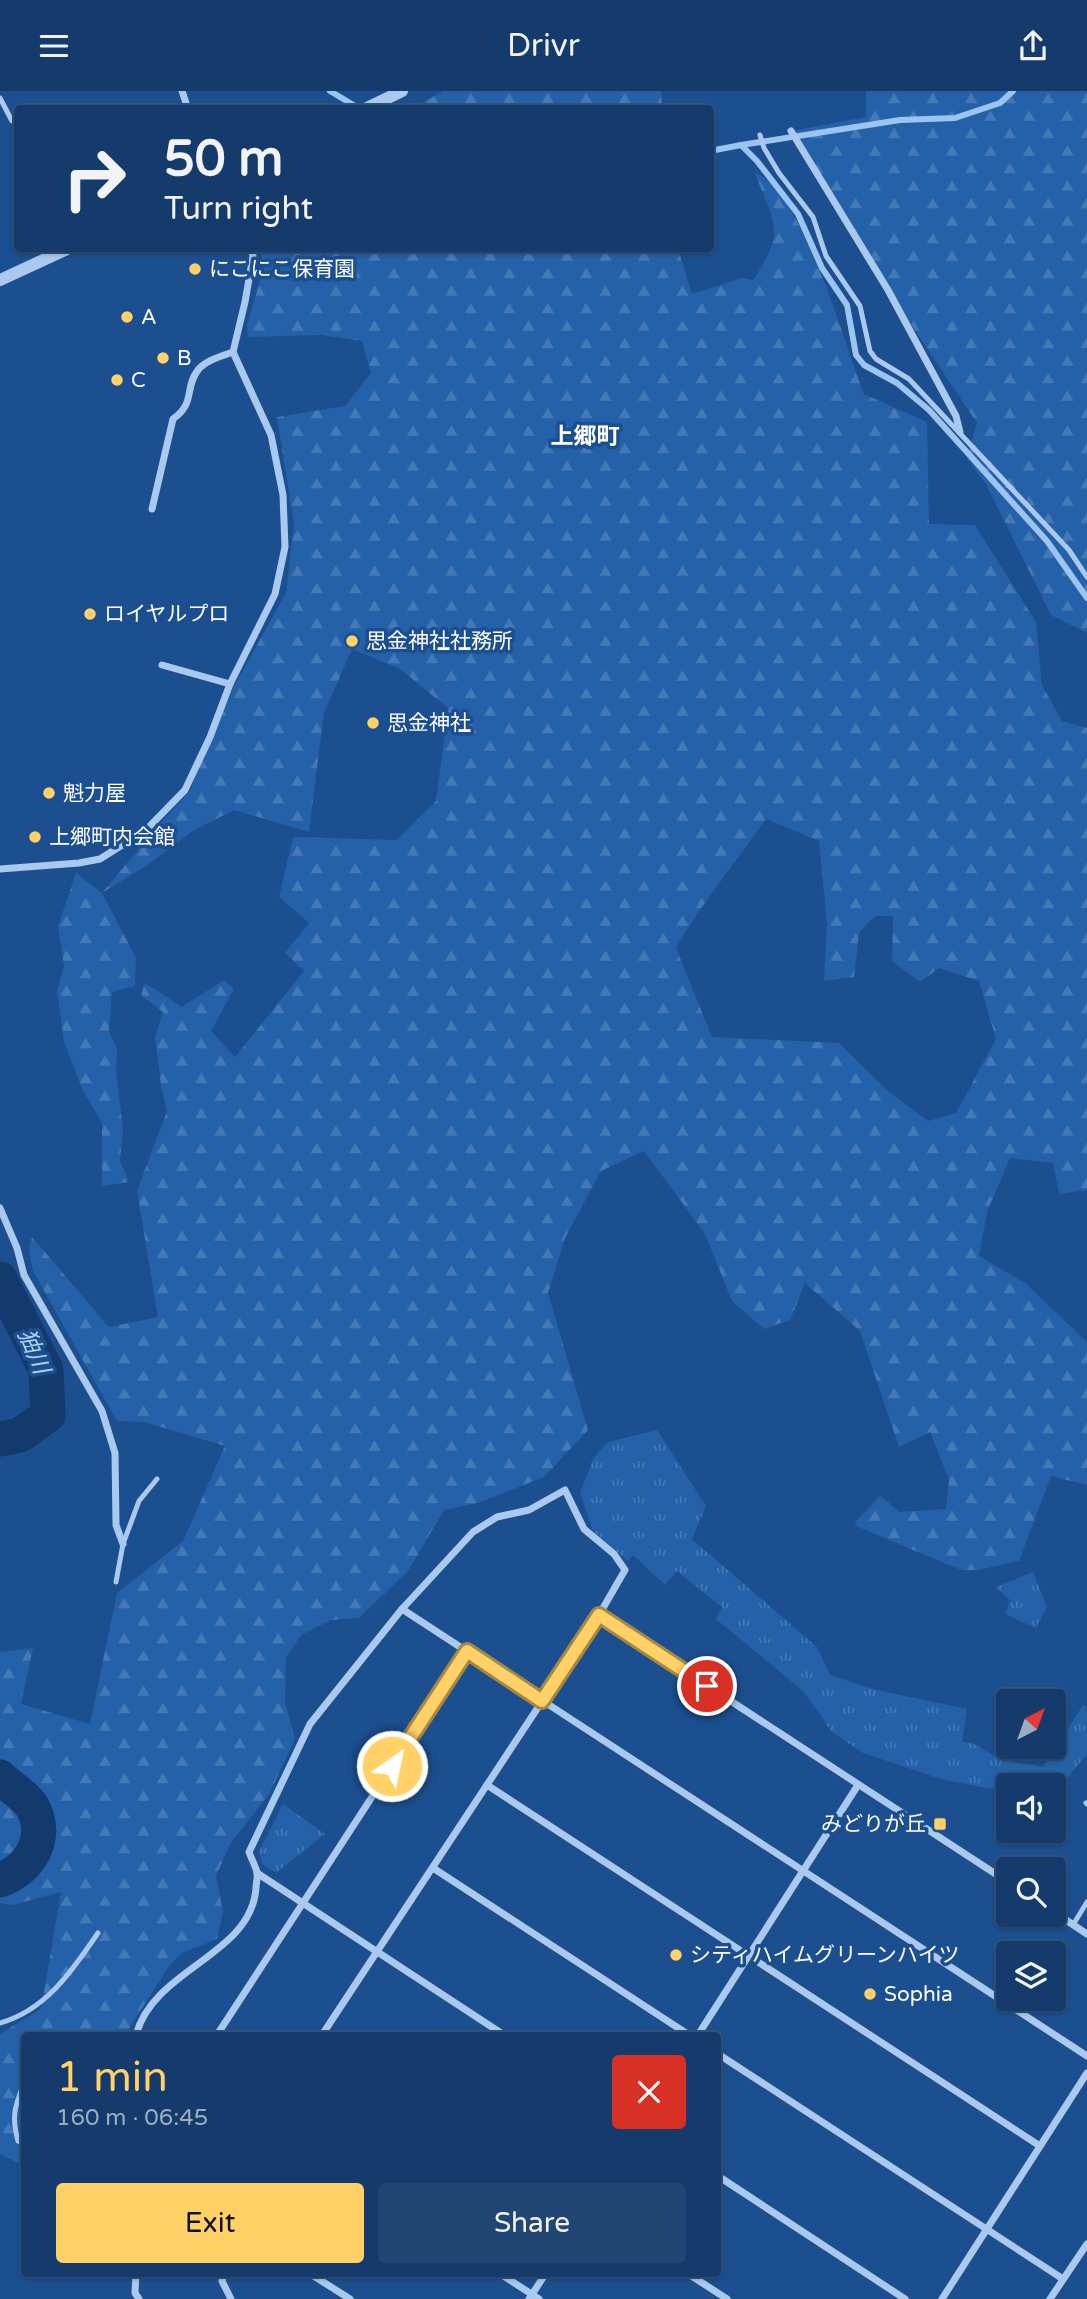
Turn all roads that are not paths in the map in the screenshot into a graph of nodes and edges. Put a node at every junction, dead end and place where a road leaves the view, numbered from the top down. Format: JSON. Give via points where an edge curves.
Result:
{"nodes":[{"id":1,"x":402,"y":91,"type":"edge"},
{"id":2,"x":0,"y":98,"type":"edge"},
{"id":3,"x":373,"y":105,"type":"edge"},
{"id":4,"x":14,"y":122,"type":"edge"},
{"id":5,"x":791,"y":131,"type":"dead end"},
{"id":6,"x":760,"y":136,"type":"dead end"},
{"id":7,"x":61,"y":252,"type":"edge"},
{"id":8,"x":252,"y":252,"type":"edge"},
{"id":9,"x":0,"y":280,"type":"edge"},
{"id":10,"x":233,"y":352,"type":"junction"},
{"id":11,"x":960,"y":432,"type":"junction"},
{"id":12,"x":152,"y":509,"type":"dead end"},
{"id":13,"x":1087,"y":577,"type":"edge"},
{"id":14,"x":162,"y":664,"type":"dead end"},
{"id":15,"x":230,"y":684,"type":"junction"},
{"id":16,"x":0,"y":869,"type":"edge"},
{"id":17,"x":0,"y":1208,"type":"edge"},
{"id":18,"x":157,"y":1479,"type":"dead end"},
{"id":19,"x":123,"y":1543,"type":"junction"},
{"id":20,"x":116,"y":1582,"type":"dead end"},
{"id":21,"x":402,"y":1609,"type":"junction"},
{"id":22,"x":599,"y":1615,"type":"junction"},
{"id":23,"x":467,"y":1651,"type":"junction"},
{"id":24,"x":542,"y":1701,"type":"junction"},
{"id":25,"x":487,"y":1785,"type":"junction"},
{"id":26,"x":858,"y":1785,"type":"junction"},
{"id":27,"x":433,"y":1868,"type":"junction"},
{"id":28,"x":803,"y":1871,"type":"junction"},
{"id":29,"x":257,"y":1873,"type":"junction"},
{"id":30,"x":996,"y":1874,"type":"edge"},
{"id":31,"x":1087,"y":1902,"type":"edge"},
{"id":32,"x":302,"y":1903,"type":"junction"},
{"id":33,"x":1066,"y":1920,"type":"edge"},
{"id":34,"x":1073,"y":1924,"type":"junction"},
{"id":35,"x":98,"y":1933,"type":"dead end"},
{"id":36,"x":1087,"y":1934,"type":"edge"},
{"id":37,"x":377,"y":1952,"type":"junction"},
{"id":38,"x":749,"y":1956,"type":"junction"},
{"id":39,"x":0,"y":2023,"type":"edge"},
{"id":40,"x":138,"y":2032,"type":"edge"},
{"id":41,"x":219,"y":2032,"type":"edge"},
{"id":42,"x":324,"y":2032,"type":"edge"},
{"id":43,"x":499,"y":2032,"type":"edge"},
{"id":44,"x":684,"y":2032,"type":"edge"},
{"id":45,"x":700,"y":2032,"type":"edge"},
{"id":46,"x":721,"y":2056,"type":"edge"},
{"id":47,"x":1087,"y":2056,"type":"edge"},
{"id":48,"x":1087,"y":2073,"type":"edge"},
{"id":49,"x":21,"y":2090,"type":"edge"},
{"id":50,"x":21,"y":2142,"type":"edge"},
{"id":51,"x":1040,"y":2146,"type":"junction"},
{"id":52,"x":721,"y":2178,"type":"edge"},
{"id":53,"x":988,"y":2230,"type":"junction"},
{"id":54,"x":1087,"y":2244,"type":"edge"},
{"id":55,"x":136,"y":2277,"type":"edge"},
{"id":56,"x":223,"y":2277,"type":"edge"},
{"id":57,"x":315,"y":2277,"type":"edge"},
{"id":58,"x":504,"y":2277,"type":"edge"},
{"id":59,"x":543,"y":2277,"type":"edge"},
{"id":60,"x":693,"y":2277,"type":"edge"},
{"id":61,"x":1063,"y":2279,"type":"junction"},
{"id":62,"x":533,"y":2298,"type":"edge"},
{"id":63,"x":139,"y":2299,"type":"edge"},
{"id":64,"x":231,"y":2299,"type":"edge"},
{"id":65,"x":350,"y":2299,"type":"edge"},
{"id":66,"x":727,"y":2299,"type":"edge"},
{"id":67,"x":905,"y":2299,"type":"edge"},
{"id":68,"x":942,"y":2299,"type":"edge"},
{"id":69,"x":1050,"y":2299,"type":"edge"}],
"edges":[{"from":1,"to":3,"type":"street"},
{"from":2,"to":4,"type":"lane"},
{"from":5,"to":11,"type":"street","via":[[888,290],[956,416]]},
{"from":6,"to":11,"type":"lane","via":[[779,173],[813,217],[826,255],[860,306],[870,351],[909,379]]},
{"from":7,"to":9,"type":"street"},
{"from":8,"to":10,"type":"street"},
{"from":10,"to":12,"type":"street","via":[[198,370],[185,411],[173,419]]},
{"from":10,"to":15,"type":"street","via":[[271,435],[285,529],[275,594]]},
{"from":11,"to":13,"type":"lane","via":[[1069,550]]},
{"from":14,"to":15,"type":"street"},
{"from":15,"to":16,"type":"street","via":[[185,790],[146,829],[100,859]]},
{"from":17,"to":19,"type":"street","via":[[24,1275],[102,1411],[115,1453],[116,1525]]},
{"from":18,"to":19,"type":"lane","via":[[139,1501]]},
{"from":19,"to":20,"type":"lane"},
{"from":21,"to":22,"type":"street","via":[[473,1532],[497,1517],[529,1510],[565,1490],[584,1529],[614,1554],[625,1570]]},
{"from":21,"to":23,"type":"street"},
{"from":21,"to":29,"type":"street","via":[[310,1724],[249,1852]]},
{"from":22,"to":24,"type":"street"},
{"from":22,"to":26,"type":"street"},
{"from":23,"to":24,"type":"street"},
{"from":23,"to":32,"type":"street"},
{"from":24,"to":25,"type":"street"},
{"from":24,"to":28,"type":"street"},
{"from":25,"to":27,"type":"street"},
{"from":25,"to":38,"type":"street"},
{"from":26,"to":28,"type":"street"},
{"from":26,"to":30,"type":"street"},
{"from":27,"to":37,"type":"street"},
{"from":27,"to":44,"type":"street"},
{"from":28,"to":38,"type":"street"},
{"from":28,"to":47,"type":"street"},
{"from":29,"to":32,"type":"street"},
{"from":29,"to":40,"type":"street","via":[[255,1900],[245,1923],[227,1942],[175,1979],[154,2002]]},
{"from":31,"to":34,"type":"lane"},
{"from":32,"to":37,"type":"street"},
{"from":32,"to":41,"type":"street"},
{"from":33,"to":34,"type":"street"},
{"from":34,"to":36,"type":"street"},
{"from":35,"to":39,"type":"lane","via":[[70,1974],[37,2006]]},
{"from":37,"to":42,"type":"street"},
{"from":37,"to":43,"type":"street"},
{"from":38,"to":45,"type":"street"},
{"from":38,"to":51,"type":"street"},
{"from":46,"to":53,"type":"street"},
{"from":48,"to":51,"type":"street"},
{"from":49,"to":50,"type":"lane","via":[[13,2123]]},
{"from":51,"to":53,"type":"street"},
{"from":52,"to":67,"type":"street"},
{"from":53,"to":61,"type":"street"},
{"from":53,"to":68,"type":"street"},
{"from":54,"to":61,"type":"street"},
{"from":55,"to":63,"type":"street"},
{"from":56,"to":64,"type":"street"},
{"from":57,"to":65,"type":"street"},
{"from":58,"to":62,"type":"street"},
{"from":59,"to":62,"type":"street"},
{"from":60,"to":66,"type":"street"},
{"from":61,"to":69,"type":"street"}]}
